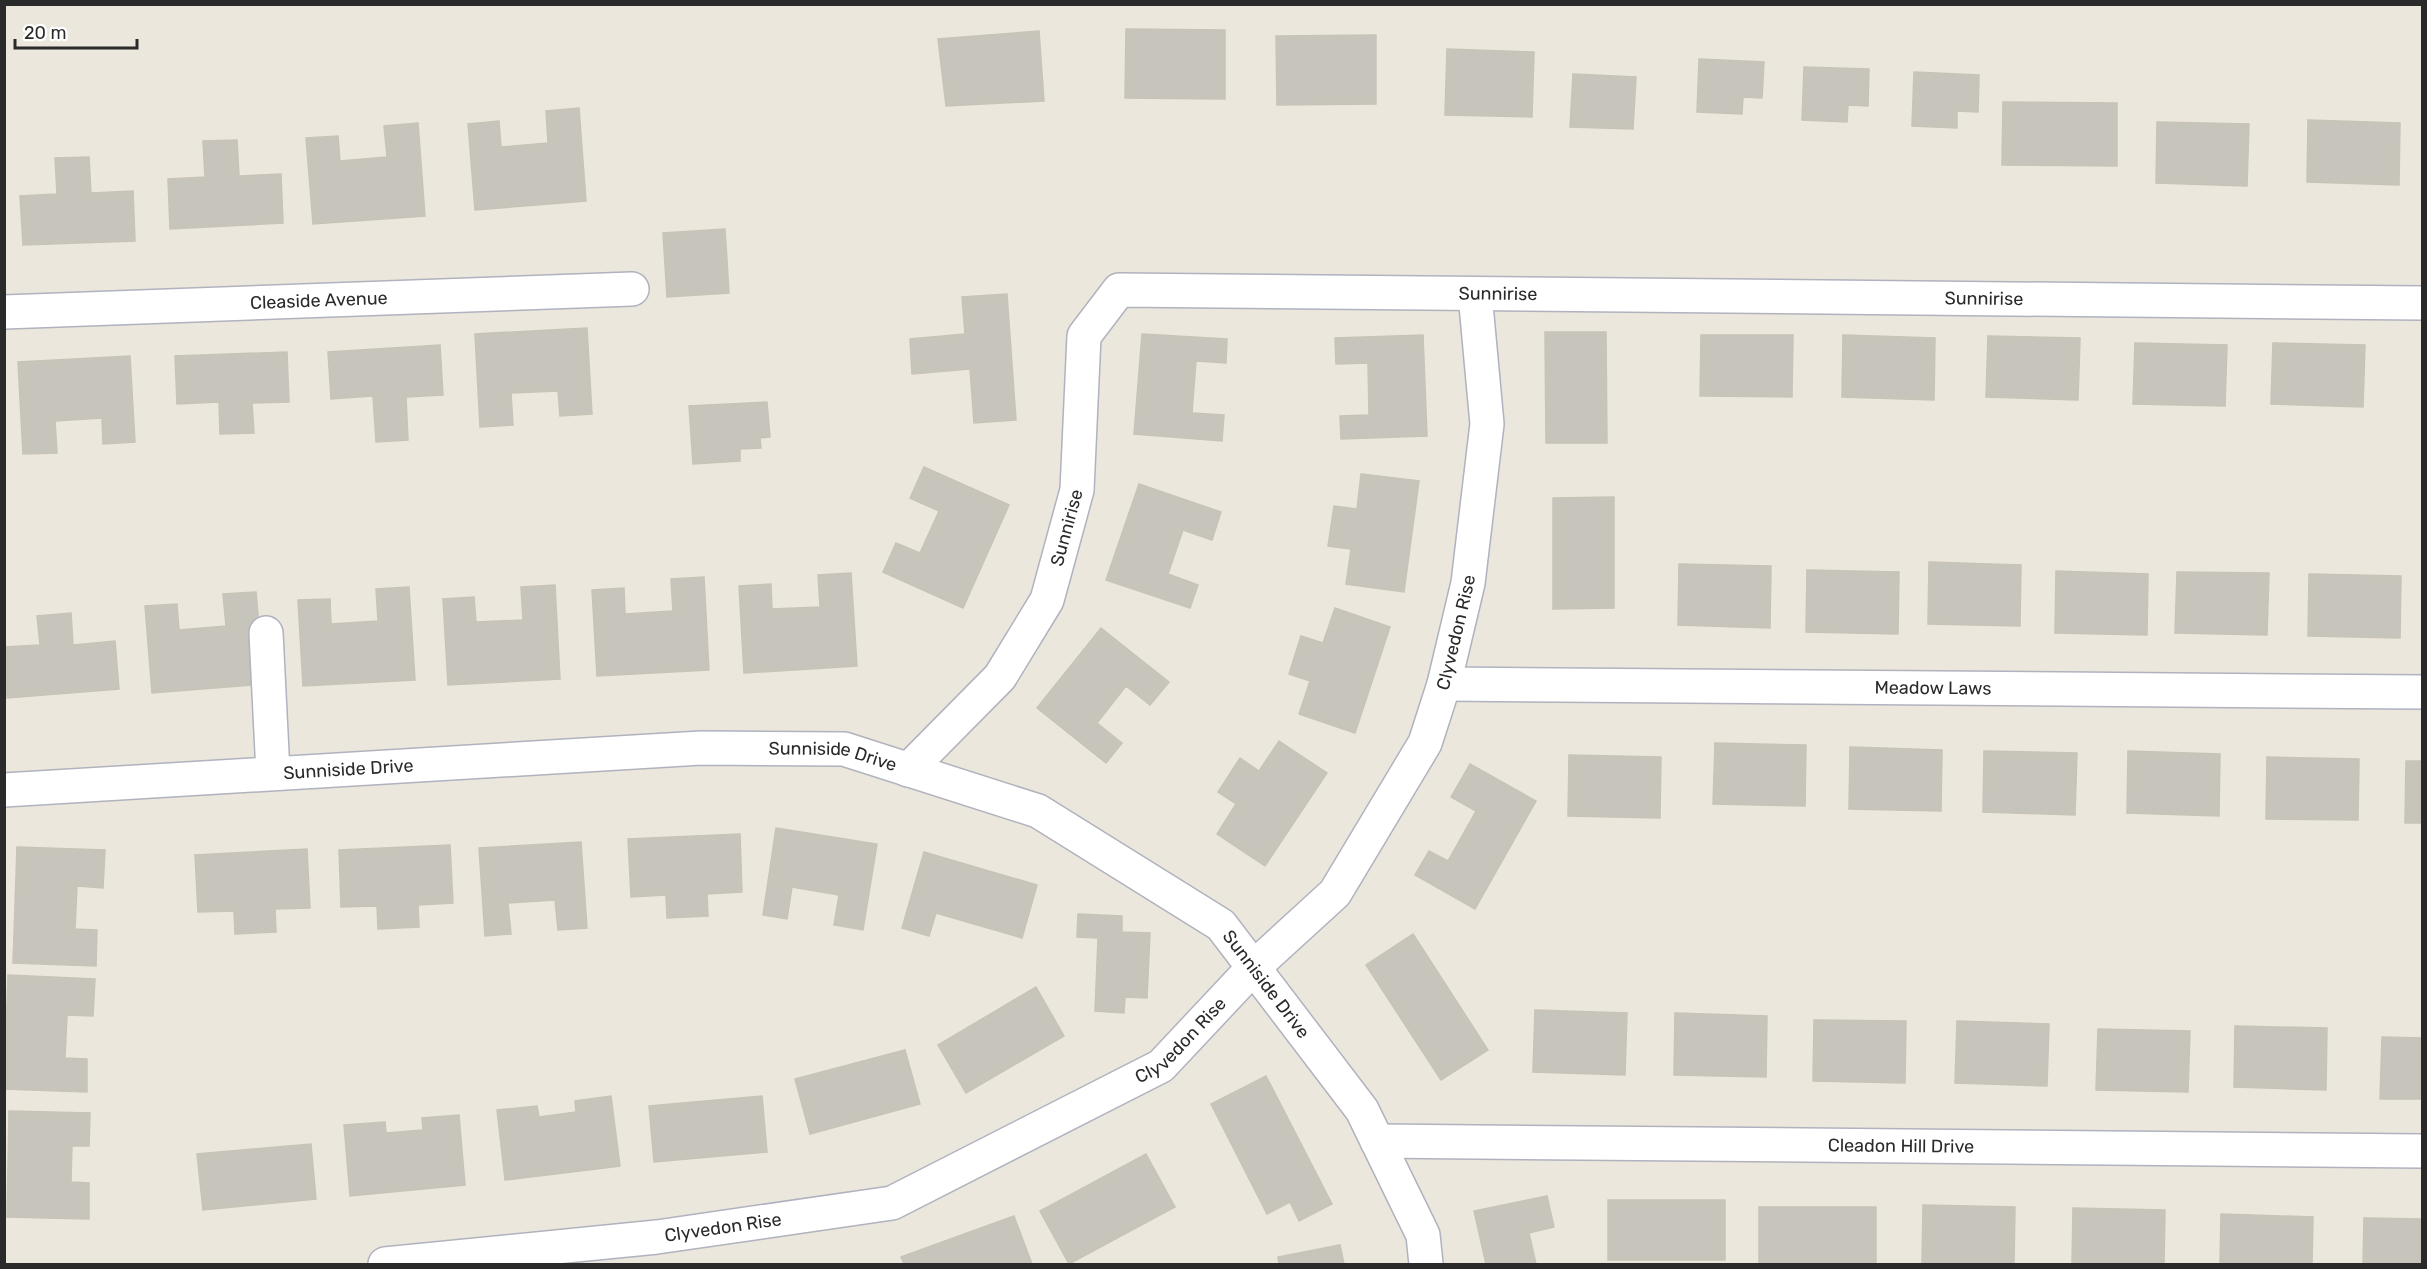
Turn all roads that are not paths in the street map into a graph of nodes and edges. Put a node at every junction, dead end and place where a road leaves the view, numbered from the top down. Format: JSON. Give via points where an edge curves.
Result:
{"nodes":[{"id":1,"x":632,"y":289,"type":"dead end"},
{"id":2,"x":1475,"y":294,"type":"junction"},
{"id":3,"x":2422,"y":303,"type":"edge"},
{"id":4,"x":4,"y":312,"type":"edge"},
{"id":5,"x":274,"y":635,"type":"dead end"},
{"id":6,"x":1444,"y":684,"type":"junction"},
{"id":7,"x":2422,"y":692,"type":"edge"},
{"id":8,"x":908,"y":770,"type":"junction"},
{"id":9,"x":284,"y":772,"type":"junction"},
{"id":10,"x":4,"y":790,"type":"edge"},
{"id":11,"x":1253,"y":968,"type":"junction"},
{"id":12,"x":1377,"y":1141,"type":"junction"},
{"id":13,"x":2422,"y":1151,"type":"edge"},
{"id":14,"x":385,"y":1264,"type":"edge"},
{"id":15,"x":1426,"y":1264,"type":"edge"}],
"edges":[{"from":1,"to":4,"type":"street","name":"Cleaside Avenue"},
{"from":2,"to":3,"type":"street","name":"Sunnirise"},
{"from":2,"to":6,"type":"street","name":"Clyvedon Rise","via":[[1487,424],[1468,583]]},
{"from":2,"to":8,"type":"street","name":"Sunnirise","via":[[1119,290],[1084,336],[1077,490],[1047,600],[1000,677]]},
{"from":5,"to":9,"type":"street"},
{"from":6,"to":7,"type":"street","name":"Meadow Laws"},
{"from":6,"to":11,"type":"street","name":"Clyvedon Rise","via":[[1425,742],[1335,893]]},
{"from":8,"to":9,"type":"street","name":"Sunniside Drive","via":[[844,749],[701,748]]},
{"from":8,"to":11,"type":"street","name":"Sunniside Drive","via":[[1038,811],[1221,925]]},
{"from":9,"to":10,"type":"street","name":"Sunniside Drive"},
{"from":11,"to":12,"type":"street","name":"Sunniside Drive","via":[[1362,1110]]},
{"from":11,"to":14,"type":"street","name":"Clyvedon Rise","via":[[1161,1066],[892,1203],[657,1237]]},
{"from":12,"to":13,"type":"street","name":"Cleadon Hill Drive"},
{"from":12,"to":15,"type":"street","name":"Sunniside Drive","via":[[1423,1235]]}]}
